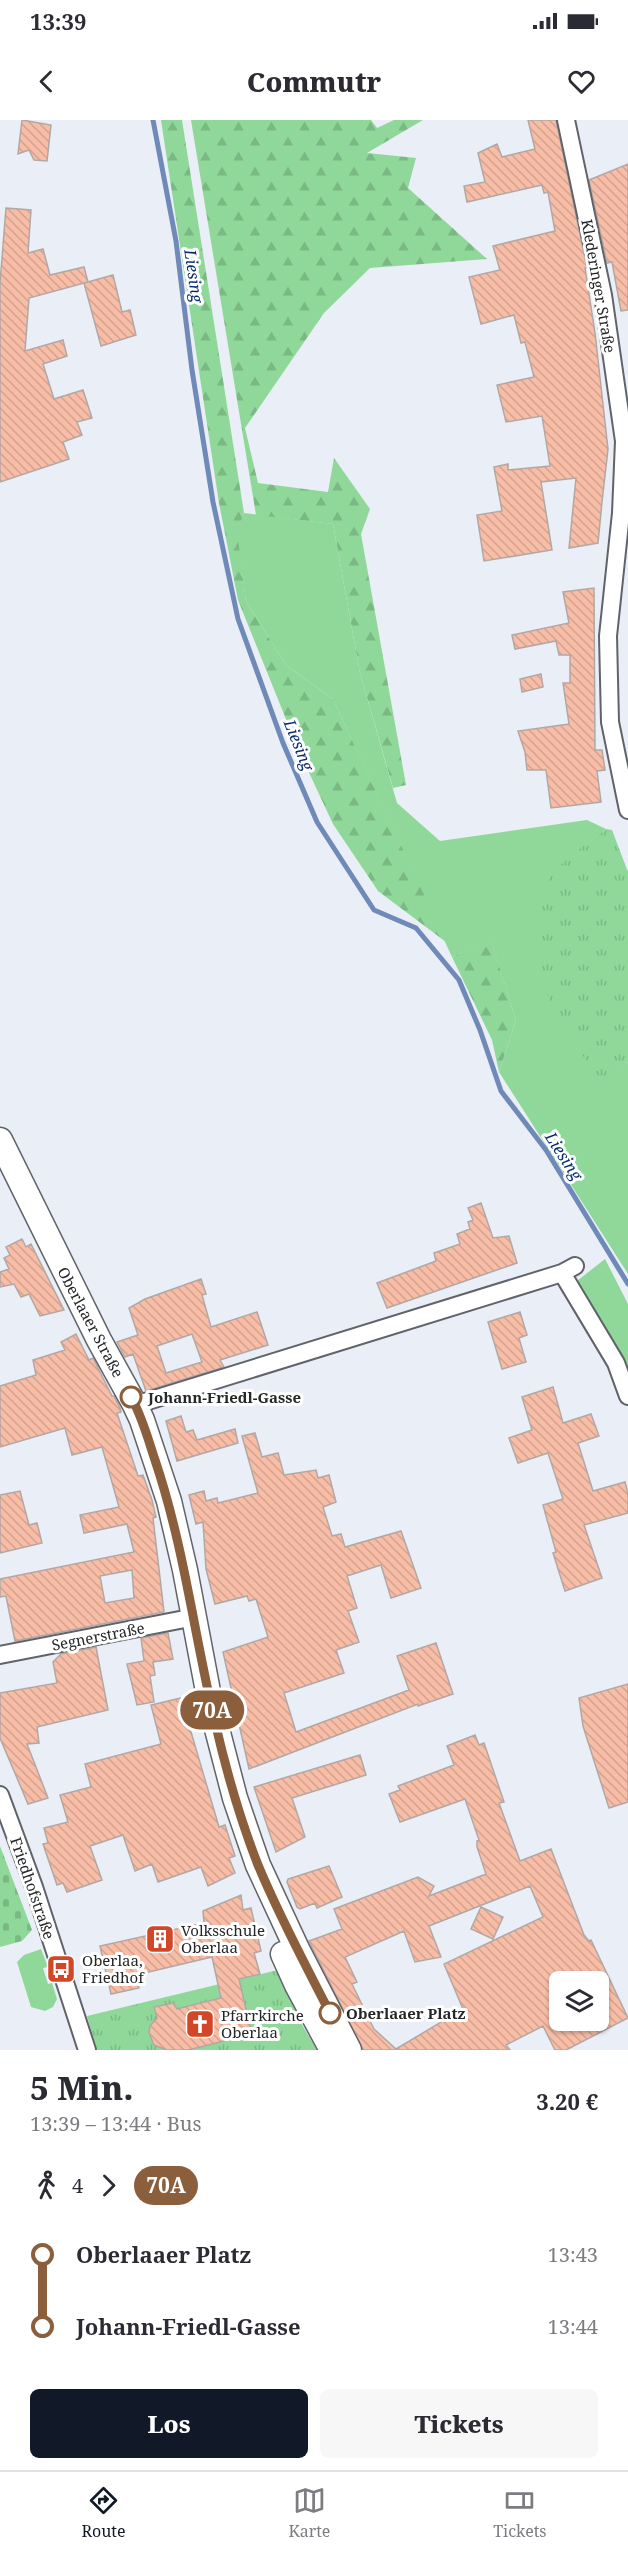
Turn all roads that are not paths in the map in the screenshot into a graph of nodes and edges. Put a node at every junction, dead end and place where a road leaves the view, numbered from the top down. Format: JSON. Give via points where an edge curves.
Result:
{"nodes":[{"id":1,"x":566,"y":120,"type":"edge"},
{"id":2,"x":628,"y":810,"type":"edge"},
{"id":3,"x":0,"y":1140,"type":"edge"},
{"id":4,"x":6,"y":1166,"type":"edge"},
{"id":5,"x":628,"y":1396,"type":"edge"},
{"id":6,"x":135,"y":1405,"type":"junction"},
{"id":7,"x":195,"y":1617,"type":"junction"},
{"id":8,"x":0,"y":1655,"type":"edge"},
{"id":9,"x":0,"y":1795,"type":"edge"},
{"id":10,"x":258,"y":1865,"type":"junction"},
{"id":11,"x":87,"y":2050,"type":"edge"},
{"id":12,"x":332,"y":2050,"type":"edge"},
{"id":13,"x":349,"y":2050,"type":"edge"}],
"edges":[{"from":1,"to":2,"type":"street","name":"Klederinger Straße","via":[[603,295],[624,441],[608,636],[610,722]]},
{"from":3,"to":4,"type":"main road","name":"Oberlaaer Straße"},
{"from":4,"to":6,"type":"main road","name":"Oberlaaer Straße"},
{"from":5,"to":6,"type":"street","via":[[616,1363],[569,1269]]},
{"from":6,"to":7,"type":"main road","name":"Oberlaaer Straße","via":[[169,1501]]},
{"from":7,"to":8,"type":"street","name":"Segnerstraße"},
{"from":7,"to":10,"type":"main road","name":"Oberlaaer Straße","via":[[218,1736]]},
{"from":9,"to":11,"type":"street","name":"Friedhofstraße"},
{"from":10,"to":12,"type":"main road","via":[[270,1919],[289,1970]]},
{"from":10,"to":13,"type":"main road"}]}
